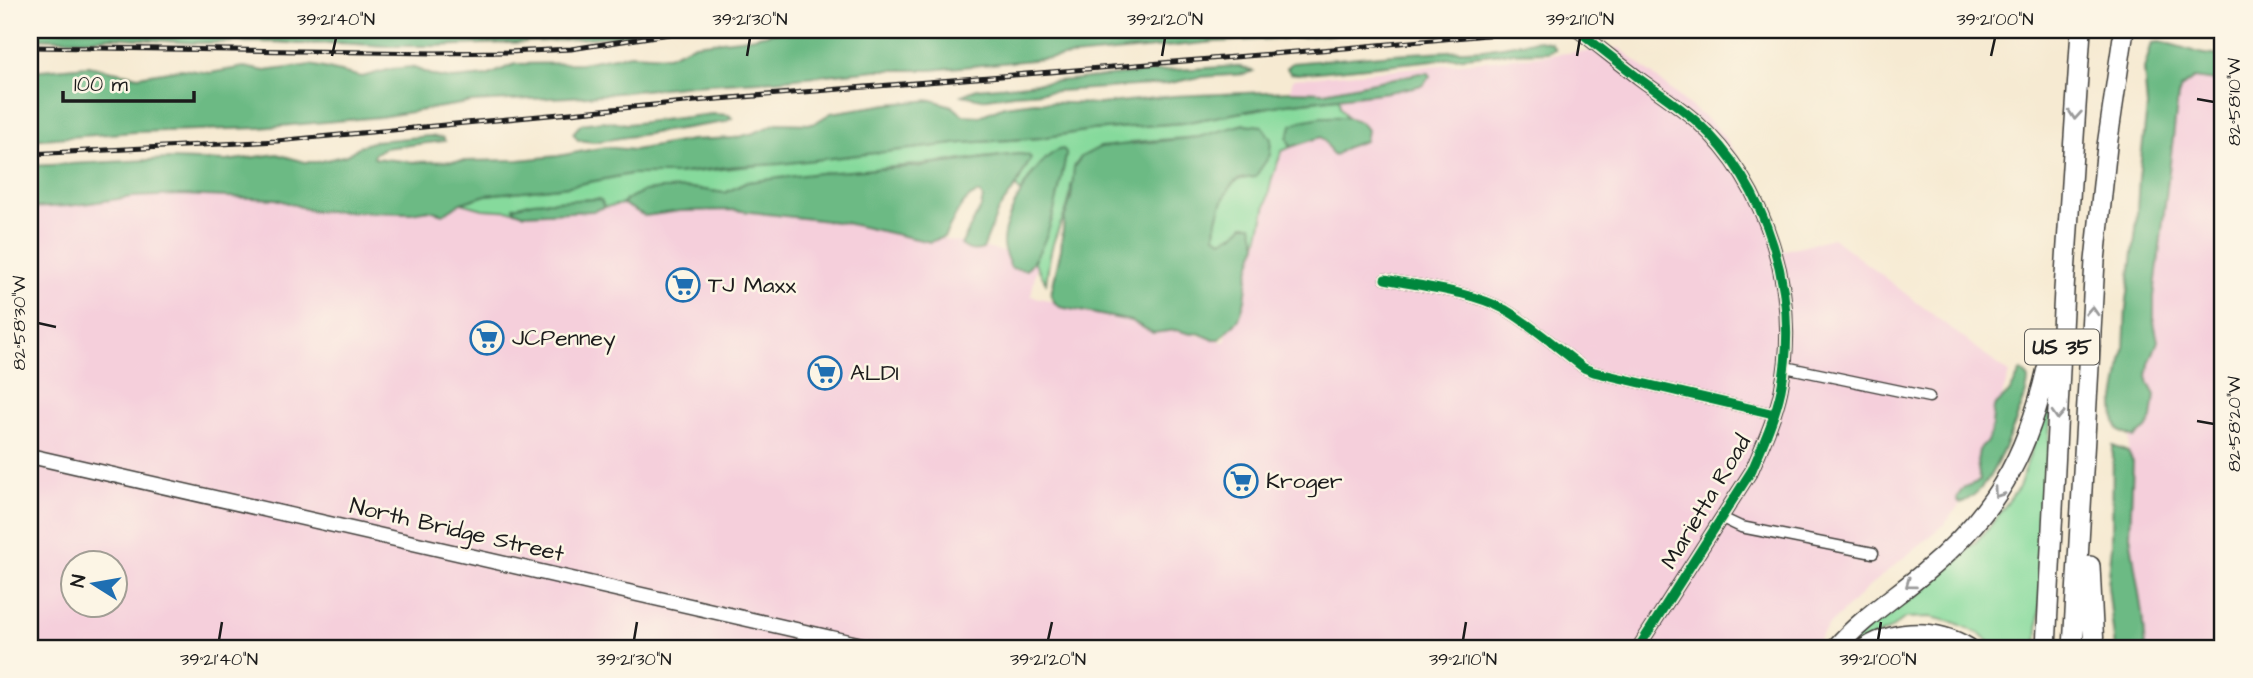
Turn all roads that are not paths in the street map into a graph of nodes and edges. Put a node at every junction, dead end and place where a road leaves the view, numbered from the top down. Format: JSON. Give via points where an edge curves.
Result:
{"nodes":[{"id":1,"x":1577,"y":30,"type":"edge"},
{"id":2,"x":2124,"y":30,"type":"edge"},
{"id":3,"x":2081,"y":38,"type":"edge"},
{"id":4,"x":1385,"y":279,"type":"dead end"},
{"id":5,"x":2064,"y":290,"type":"junction"},
{"id":6,"x":1785,"y":367,"type":"junction"},
{"id":7,"x":1929,"y":397,"type":"dead end"},
{"id":8,"x":1774,"y":414,"type":"junction"},
{"id":9,"x":2085,"y":432,"type":"junction"},
{"id":10,"x":30,"y":456,"type":"edge"},
{"id":11,"x":1722,"y":518,"type":"junction"},
{"id":12,"x":1873,"y":553,"type":"dead end"},
{"id":13,"x":874,"y":648,"type":"edge"},
{"id":14,"x":1638,"y":648,"type":"edge"},
{"id":15,"x":1836,"y":648,"type":"edge"},
{"id":16,"x":1866,"y":648,"type":"edge"},
{"id":17,"x":1968,"y":648,"type":"edge"},
{"id":18,"x":2046,"y":648,"type":"edge"},
{"id":19,"x":2073,"y":648,"type":"edge"},
{"id":20,"x":2094,"y":648,"type":"edge"}],
"edges":[{"from":1,"to":6,"type":"street","name":"Marietta Road","via":[[1696,121],[1748,188],[1779,263],[1786,309]]},
{"from":9,"to":2,"type":"highway","number":"US 35","one_way":true,"via":[[2095,261]]},
{"from":3,"to":5,"type":"highway","number":"US 35","one_way":true},
{"from":4,"to":8,"type":"street","via":[[1496,306],[1594,372]]},
{"from":5,"to":15,"type":"highway","one_way":true,"via":[[2044,389],[2004,484],[1961,539]]},
{"from":5,"to":18,"type":"highway","number":"US 35","one_way":true},
{"from":6,"to":7,"type":"street"},
{"from":6,"to":8,"type":"street","name":"Marietta Road"},
{"from":8,"to":11,"type":"street","name":"Marietta Road","via":[[1752,470]]},
{"from":9,"to":19,"type":"highway","number":"US 35"},
{"from":9,"to":20,"type":"highway"},
{"from":10,"to":13,"type":"main road","name":"North Bridge Street"},
{"from":11,"to":12,"type":"street","via":[[1741,527]]},
{"from":11,"to":14,"type":"street","name":"Marietta Road"},
{"from":16,"to":17,"type":"highway","via":[[1889,636],[1911,633]]}]}
